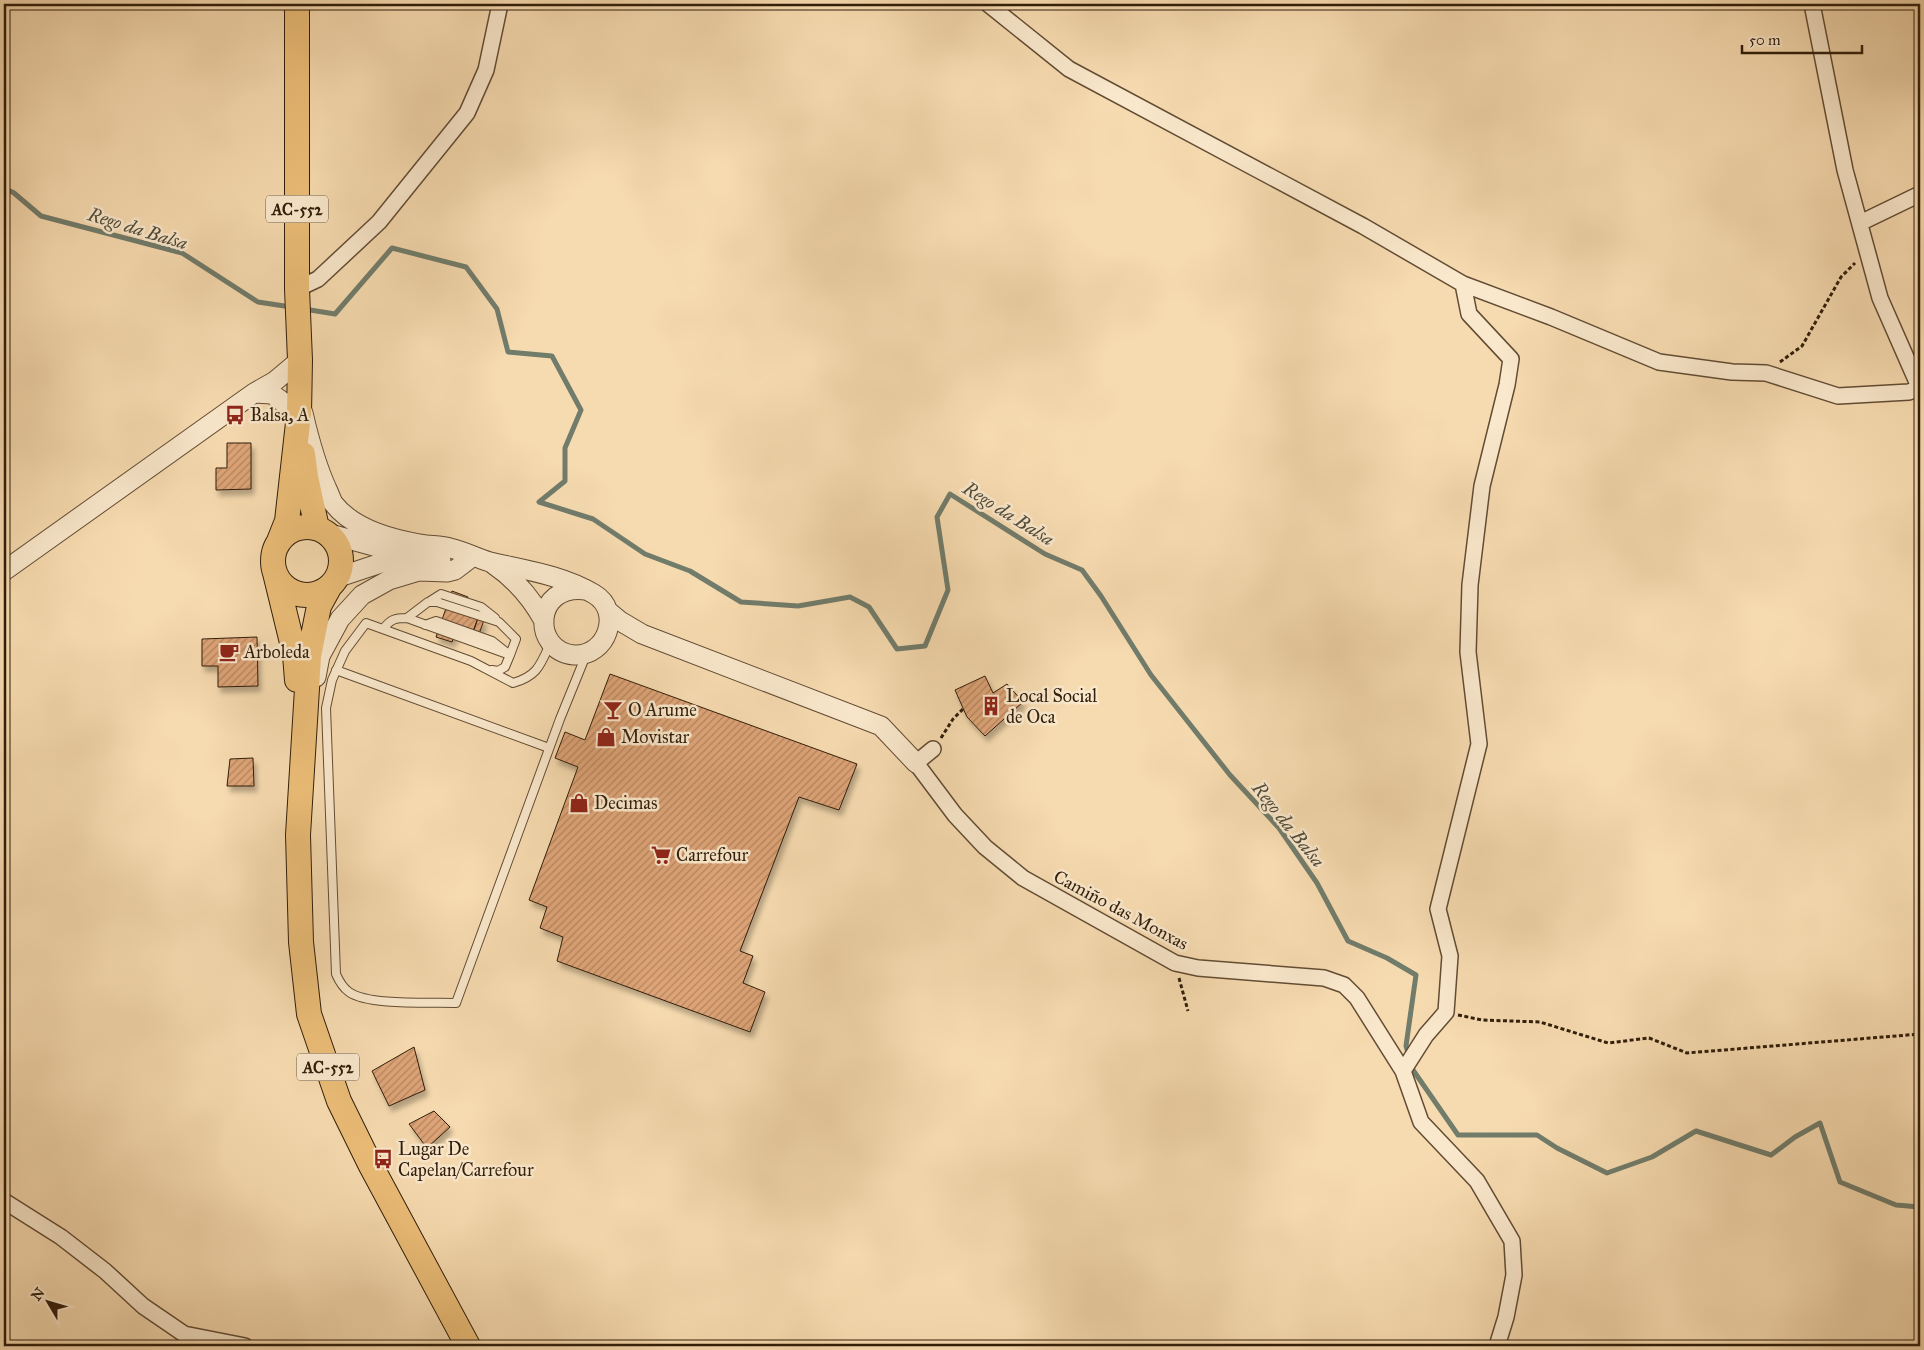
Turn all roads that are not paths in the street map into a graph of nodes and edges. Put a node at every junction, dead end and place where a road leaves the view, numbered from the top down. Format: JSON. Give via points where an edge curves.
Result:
{"nodes":[{"id":1,"x":297,"y":4,"type":"edge"},
{"id":2,"x":500,"y":4,"type":"edge"},
{"id":3,"x":988,"y":4,"type":"edge"},
{"id":4,"x":1812,"y":4,"type":"edge"},
{"id":5,"x":1920,"y":194,"type":"edge"},
{"id":6,"x":1860,"y":223,"type":"junction"},
{"id":7,"x":1463,"y":284,"type":"junction"},
{"id":8,"x":297,"y":289,"type":"junction"},
{"id":9,"x":300,"y":360,"type":"junction"},
{"id":10,"x":1920,"y":388,"type":"edge"},
{"id":11,"x":254,"y":393,"type":"junction"},
{"id":12,"x":299,"y":405,"type":"junction"},
{"id":13,"x":322,"y":531,"type":"junction"},
{"id":14,"x":279,"y":541,"type":"junction"},
{"id":15,"x":481,"y":559,"type":"junction"},
{"id":16,"x":4,"y":571,"type":"edge"},
{"id":17,"x":274,"y":572,"type":"junction"},
{"id":18,"x":333,"y":582,"type":"junction"},
{"id":19,"x":586,"y":590,"type":"junction"},
{"id":20,"x":608,"y":611,"type":"junction"},
{"id":21,"x":407,"y":618,"type":"junction"},
{"id":22,"x":544,"y":621,"type":"junction"},
{"id":23,"x":383,"y":629,"type":"junction"},
{"id":24,"x":642,"y":634,"type":"junction"},
{"id":25,"x":551,"y":643,"type":"junction"},
{"id":26,"x":593,"y":650,"type":"junction"},
{"id":27,"x":510,"y":655,"type":"junction"},
{"id":28,"x":336,"y":670,"type":"junction"},
{"id":29,"x":488,"y":670,"type":"junction"},
{"id":30,"x":549,"y":748,"type":"junction"},
{"id":31,"x":933,"y":749,"type":"road end"},
{"id":32,"x":302,"y":758,"type":"junction"},
{"id":33,"x":916,"y":763,"type":"junction"},
{"id":34,"x":1403,"y":1071,"type":"junction"},
{"id":35,"x":4,"y":1201,"type":"edge"},
{"id":36,"x":466,"y":1344,"type":"edge"},
{"id":37,"x":245,"y":1346,"type":"edge"},
{"id":38,"x":1497,"y":1346,"type":"edge"}],
"edges":[{"from":1,"to":8,"type":"main road","number":"AC-552"},
{"from":2,"to":8,"type":"street","via":[[486,70],[467,113],[380,222],[318,279]]},
{"from":3,"to":7,"type":"street","via":[[1069,69],[1364,226]]},
{"from":4,"to":6,"type":"street"},
{"from":5,"to":6,"type":"street"},
{"from":6,"to":10,"type":"street","via":[[1880,298]]},
{"from":7,"to":10,"type":"street","via":[[1659,362],[1766,373],[1838,396],[1909,392]]},
{"from":7,"to":34,"type":"street","via":[[1469,314],[1511,359],[1482,486],[1470,585],[1468,652],[1479,744],[1438,909],[1450,956],[1446,1012],[1413,1052]]},
{"from":8,"to":9,"type":"main road","number":"AC-552"},
{"from":9,"to":11,"type":"street"},
{"from":9,"to":12,"type":"main road","number":"AC-552"},
{"from":11,"to":12,"type":"street","via":[[272,394]]},
{"from":11,"to":16,"type":"street"},
{"from":12,"to":13,"type":"main road","number":"AC-552","via":[[306,477]]},
{"from":12,"to":14,"type":"main road","number":"AC-552","via":[[287,522]]},
{"from":12,"to":15,"type":"street","via":[[333,503],[354,522],[384,536],[451,548]]},
{"from":13,"to":14,"type":"main road","via":[[306,527],[296,529]]},
{"from":13,"to":15,"type":"street","via":[[374,546]]},
{"from":13,"to":18,"type":"main road","number":"AC-552","via":[[339,550],[340,569]]},
{"from":14,"to":17,"type":"main road","number":"AC-552","via":[[274,551]]},
{"from":15,"to":18,"type":"street","via":[[444,561],[410,558],[381,562]]},
{"from":15,"to":19,"type":"street","via":[[532,569]]},
{"from":15,"to":22,"type":"street","via":[[510,575]]},
{"from":15,"to":32,"type":"street","via":[[447,572],[419,571],[389,580],[362,595],[340,619],[320,656]]},
{"from":17,"to":18,"type":"main road","via":[[284,586],[298,594],[320,592]]},
{"from":17,"to":32,"type":"main road","number":"AC-552","via":[[295,655]]},
{"from":18,"to":32,"type":"main road","number":"AC-552","via":[[319,606],[309,656]]},
{"from":19,"to":20,"type":"street","via":[[596,595]]},
{"from":19,"to":22,"type":"street","via":[[576,589],[558,595],[550,602]]},
{"from":20,"to":24,"type":"street"},
{"from":20,"to":26,"type":"street","via":[[610,621],[605,639]]},
{"from":21,"to":23,"type":"lane","via":[[394,618]]},
{"from":21,"to":27,"type":"lane"},
{"from":21,"to":27,"type":"lane","via":[[428,602],[437,602],[499,622],[516,639]]},
{"from":22,"to":25,"type":"street"},
{"from":23,"to":28,"type":"lane","via":[[366,623],[345,651]]},
{"from":23,"to":29,"type":"lane","via":[[472,661]]},
{"from":24,"to":26,"type":"street"},
{"from":24,"to":33,"type":"street","via":[[881,726]]},
{"from":25,"to":26,"type":"street","via":[[574,655]]},
{"from":25,"to":29,"type":"lane","via":[[539,668],[526,679],[512,683]]},
{"from":26,"to":30,"type":"lane","via":[[578,670]]},
{"from":27,"to":29,"type":"lane","via":[[505,667],[498,671]]},
{"from":28,"to":30,"type":"lane"},
{"from":28,"to":30,"type":"lane","via":[[326,708],[335,968],[341,985],[350,994],[374,1001],[456,1003]]},
{"from":31,"to":33,"type":"street"},
{"from":32,"to":36,"type":"main road","number":"AC-552","via":[[298,835],[301,942],[309,1014],[339,1101]]},
{"from":33,"to":34,"type":"street","name":"Camiño das Monxas","via":[[955,815],[1023,878],[1175,963],[1198,968],[1324,978],[1344,985],[1357,998]]},
{"from":34,"to":38,"type":"street","name":"Camiño das Monxas","via":[[1421,1122],[1477,1181],[1512,1241],[1514,1275]]},
{"from":35,"to":37,"type":"street","via":[[61,1236],[143,1306],[184,1334]]}]}
